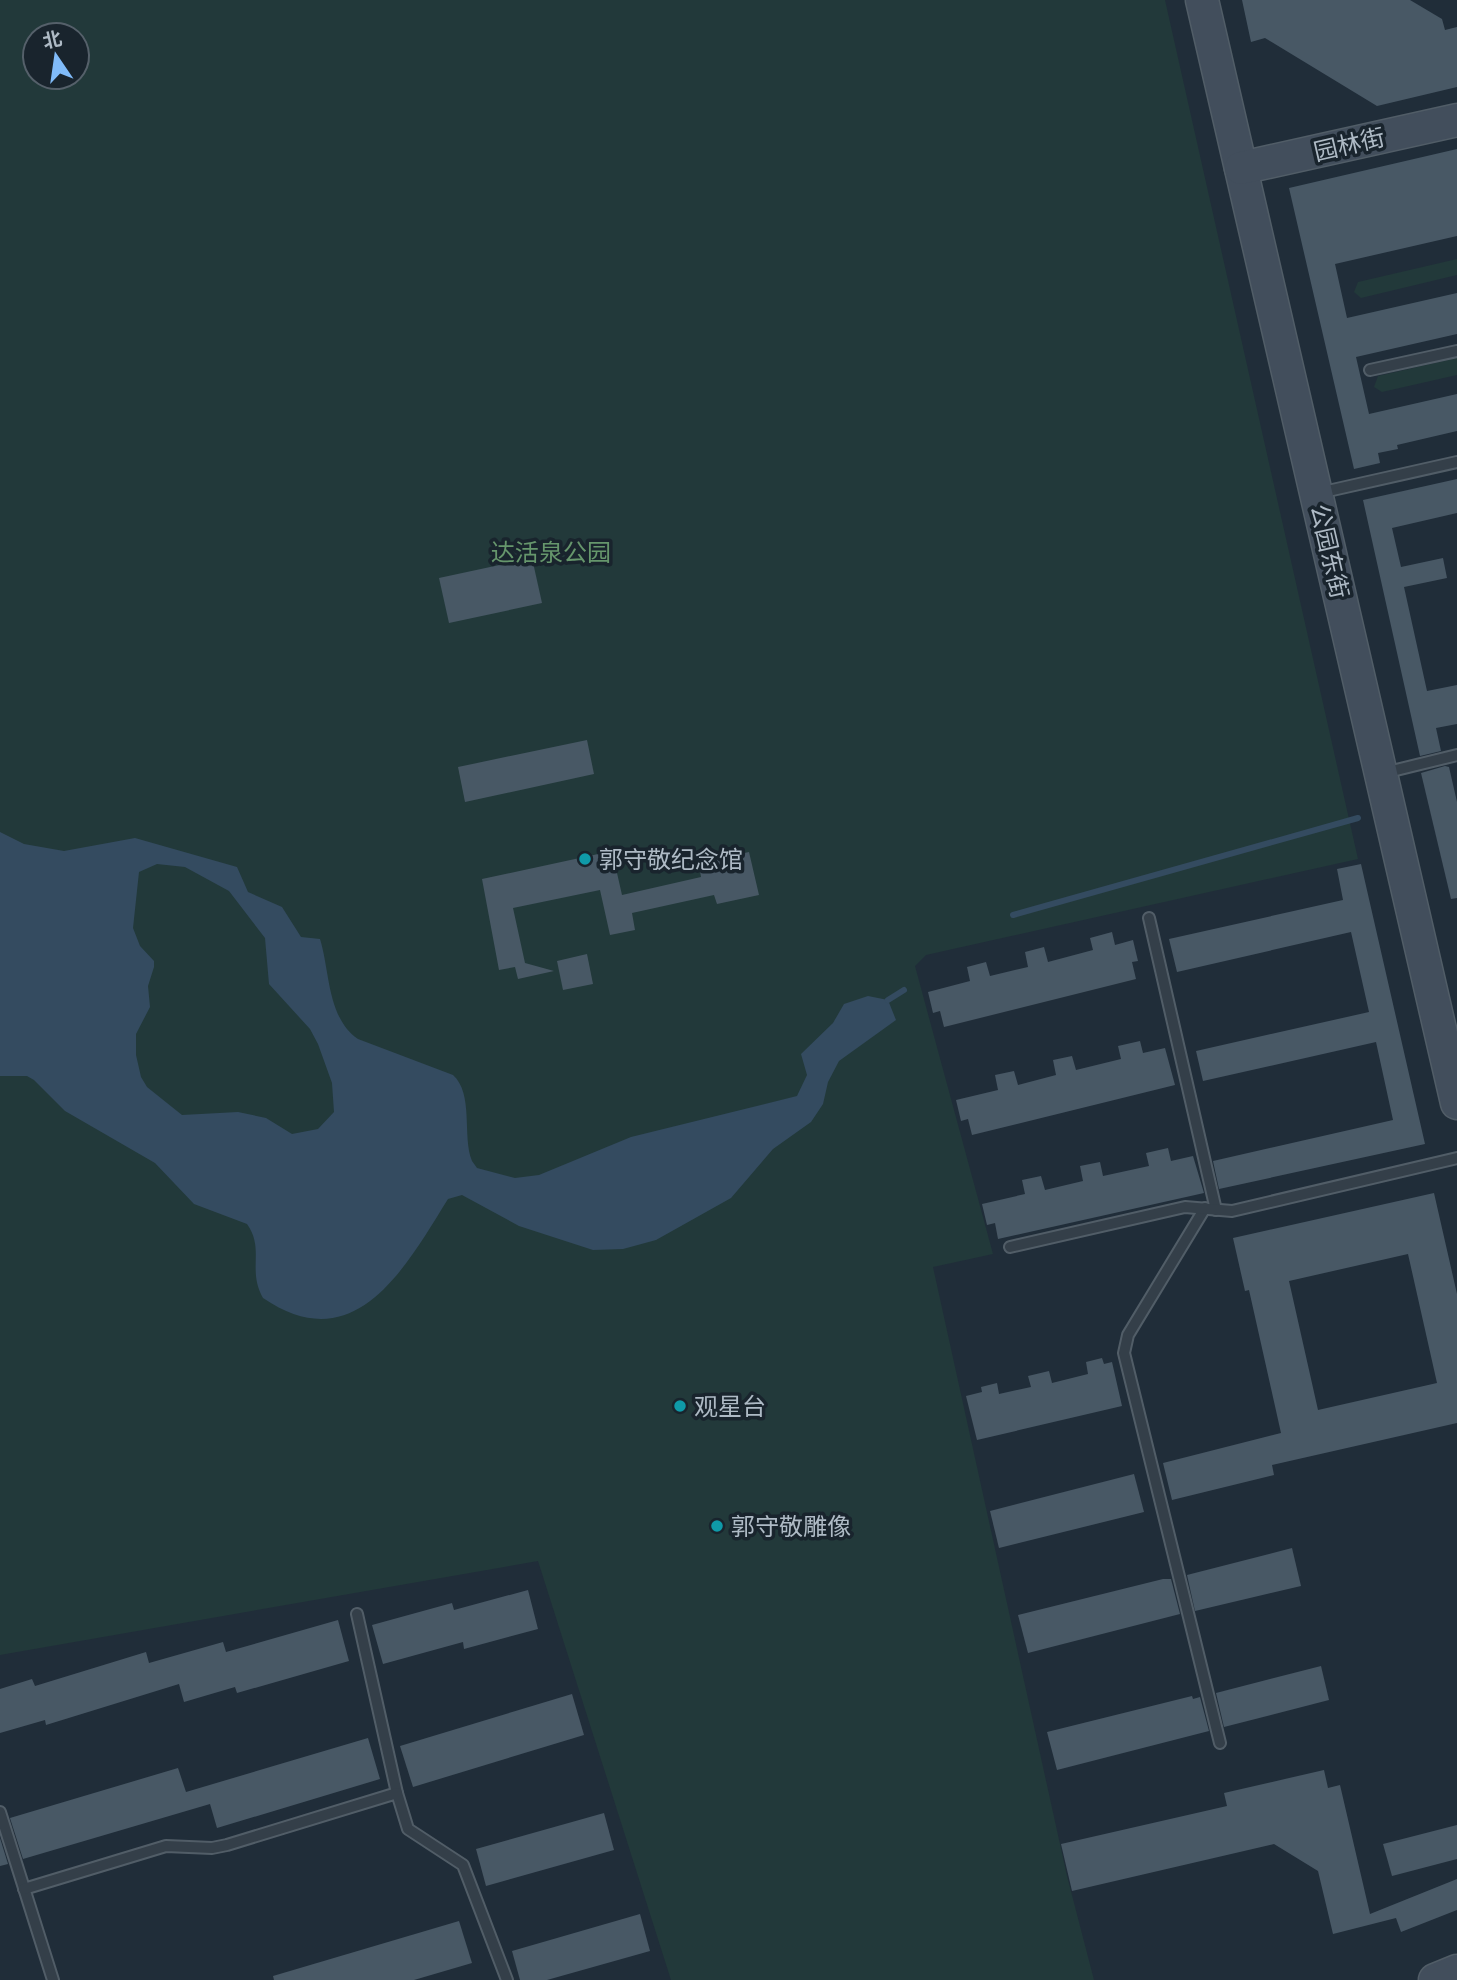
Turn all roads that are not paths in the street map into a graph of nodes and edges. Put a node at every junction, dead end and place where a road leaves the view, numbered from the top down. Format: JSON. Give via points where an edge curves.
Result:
{"nodes":[{"id":1,"x":1202,"y":0,"type":"edge"},
{"id":2,"x":1457,"y":120,"type":"edge"},
{"id":3,"x":1241,"y":168,"type":"junction"},
{"id":4,"x":1457,"y":351,"type":"edge"},
{"id":5,"x":1370,"y":370,"type":"dead end"},
{"id":6,"x":1457,"y":462,"type":"edge"},
{"id":7,"x":1316,"y":493,"type":"junction"},
{"id":8,"x":1457,"y":755,"type":"edge"},
{"id":9,"x":1381,"y":773,"type":"junction"},
{"id":10,"x":1149,"y":918,"type":"dead end"},
{"id":11,"x":1457,"y":1102,"type":"edge"},
{"id":12,"x":1457,"y":1158,"type":"edge"},
{"id":13,"x":1211,"y":1209,"type":"junction"},
{"id":14,"x":1010,"y":1247,"type":"dead end"},
{"id":15,"x":357,"y":1614,"type":"dead end"},
{"id":16,"x":1220,"y":1743,"type":"dead end"},
{"id":17,"x":397,"y":1793,"type":"junction"},
{"id":18,"x":0,"y":1812,"type":"edge"},
{"id":19,"x":24,"y":1889,"type":"junction"},
{"id":20,"x":1457,"y":1972,"type":"edge"},
{"id":21,"x":53,"y":1980,"type":"edge"},
{"id":22,"x":507,"y":1980,"type":"edge"},
{"id":23,"x":1435,"y":1980,"type":"edge"}],
"edges":[{"from":1,"to":3,"type":"street","name":"公园东街"},
{"from":2,"to":3,"type":"street","name":"园林街"},
{"from":3,"to":7,"type":"street","name":"公园东街"},
{"from":4,"to":5,"type":"lane"},
{"from":6,"to":7,"type":"lane"},
{"from":7,"to":9,"type":"street","name":"公园东街"},
{"from":8,"to":9,"type":"lane"},
{"from":9,"to":11,"type":"street","name":"公园东街"},
{"from":10,"to":13,"type":"lane"},
{"from":12,"to":13,"type":"lane","via":[[1232,1211]]},
{"from":13,"to":14,"type":"lane","via":[[1185,1207]]},
{"from":13,"to":16,"type":"lane","via":[[1128,1335],[1124,1353]]},
{"from":15,"to":17,"type":"lane"},
{"from":17,"to":19,"type":"lane","via":[[227,1845],[166,1846]]},
{"from":17,"to":22,"type":"lane","via":[[408,1829],[463,1865]]},
{"from":18,"to":19,"type":"lane"},
{"from":19,"to":21,"type":"lane"},
{"from":20,"to":23,"type":"street"}]}
